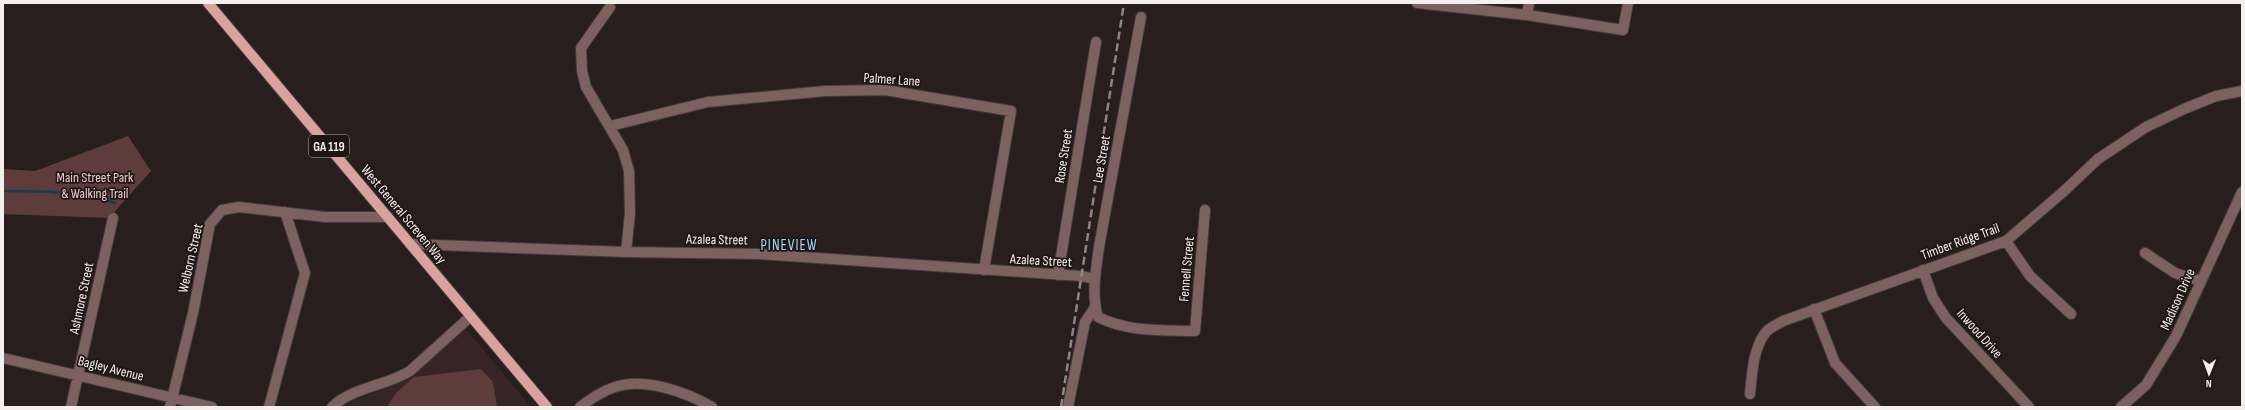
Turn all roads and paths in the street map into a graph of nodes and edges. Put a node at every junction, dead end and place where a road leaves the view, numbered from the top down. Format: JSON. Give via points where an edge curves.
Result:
{"nodes":[{"id":1,"x":208,"y":3,"type":"edge"},
{"id":2,"x":1424,"y":3,"type":"edge"},
{"id":3,"x":1529,"y":3,"type":"edge"},
{"id":4,"x":1628,"y":3,"type":"edge"},
{"id":5,"x":610,"y":7,"type":"dead end"},
{"id":6,"x":1527,"y":15,"type":"junction"},
{"id":7,"x":1141,"y":17,"type":"dead end"},
{"id":8,"x":1096,"y":42,"type":"dead end"},
{"id":9,"x":2242,"y":91,"type":"edge"},
{"id":10,"x":610,"y":126,"type":"junction"},
{"id":11,"x":2242,"y":192,"type":"edge"},
{"id":12,"x":1205,"y":210,"type":"dead end"},
{"id":13,"x":285,"y":212,"type":"junction"},
{"id":14,"x":388,"y":217,"type":"junction"},
{"id":15,"x":113,"y":218,"type":"dead end"},
{"id":16,"x":2006,"y":241,"type":"junction"},
{"id":17,"x":410,"y":244,"type":"junction"},
{"id":18,"x":626,"y":252,"type":"junction"},
{"id":19,"x":2145,"y":253,"type":"dead end"},
{"id":20,"x":984,"y":270,"type":"junction"},
{"id":21,"x":1923,"y":270,"type":"junction"},
{"id":22,"x":1058,"y":275,"type":"junction"},
{"id":23,"x":1095,"y":279,"type":"junction"},
{"id":24,"x":2200,"y":281,"type":"junction"},
{"id":25,"x":1095,"y":307,"type":"junction"},
{"id":26,"x":1814,"y":309,"type":"junction"},
{"id":27,"x":2071,"y":314,"type":"dead end"},
{"id":28,"x":471,"y":316,"type":"junction"},
{"id":29,"x":3,"y":358,"type":"edge"},
{"id":30,"x":80,"y":375,"type":"junction"},
{"id":31,"x":1750,"y":394,"type":"dead end"},
{"id":32,"x":171,"y":402,"type":"edge"},
{"id":33,"x":71,"y":407,"type":"edge"},
{"id":34,"x":212,"y":407,"type":"edge"},
{"id":35,"x":269,"y":407,"type":"edge"},
{"id":36,"x":332,"y":407,"type":"edge"},
{"id":37,"x":547,"y":407,"type":"edge"},
{"id":38,"x":580,"y":407,"type":"edge"},
{"id":39,"x":712,"y":407,"type":"edge"},
{"id":40,"x":1068,"y":407,"type":"edge"},
{"id":41,"x":1875,"y":407,"type":"edge"},
{"id":42,"x":2029,"y":407,"type":"edge"},
{"id":43,"x":2121,"y":407,"type":"edge"}],
"edges":[{"from":1,"to":14,"type":"main road","name":"West General Screven Way","number":"GA 119"},
{"from":2,"to":6,"type":"street"},
{"from":3,"to":6,"type":"street"},
{"from":4,"to":6,"type":"street","via":[[1623,30]]},
{"from":5,"to":10,"type":"street","via":[[581,48],[586,87]]},
{"from":7,"to":23,"type":"street","name":"Lee Street"},
{"from":8,"to":22,"type":"street","name":"Rose Street"},
{"from":9,"to":16,"type":"street","name":"Timber Ridge Trail","via":[[2216,96],[2146,127],[2098,159],[2064,192]]},
{"from":10,"to":18,"type":"street","via":[[623,150],[629,171],[630,212]]},
{"from":10,"to":20,"type":"street","name":"Palmer Lane","via":[[708,102],[825,91],[885,90],[1011,111]]},
{"from":11,"to":24,"type":"street","name":"Madison Drive"},
{"from":12,"to":25,"type":"street","name":"Fennell Street","via":[[1195,331],[1141,329],[1110,323],[1098,317]]},
{"from":13,"to":14,"type":"street","name":"Welborn Street","via":[[325,217]]},
{"from":13,"to":32,"type":"street","name":"Welborn Street","via":[[239,207],[222,210],[210,224],[193,313]]},
{"from":13,"to":35,"type":"street","via":[[305,273]]},
{"from":14,"to":17,"type":"main road","name":"West General Screven Way","number":"GA 119"},
{"from":15,"to":30,"type":"street","name":"Ashmore Street"},
{"from":16,"to":21,"type":"street","name":"Timber Ridge Trail"},
{"from":16,"to":27,"type":"street","via":[[2030,276]]},
{"from":17,"to":18,"type":"street","name":"Azalea Street"},
{"from":17,"to":28,"type":"main road","name":"West General Screven Way","number":"GA 119"},
{"from":18,"to":20,"type":"street","name":"Azalea Street","via":[[774,255]]},
{"from":19,"to":24,"type":"street","via":[[2175,273]]},
{"from":20,"to":22,"type":"street","name":"Azalea Street"},
{"from":21,"to":26,"type":"street","name":"Timber Ridge Trail"},
{"from":21,"to":42,"type":"street","name":"Inwood Drive","via":[[1932,298],[1946,318]]},
{"from":22,"to":23,"type":"street","name":"Azalea Street"},
{"from":23,"to":25,"type":"street","name":"Lee Street"},
{"from":24,"to":43,"type":"street","name":"Madison Drive","via":[[2176,336],[2162,360],[2146,385]]},
{"from":25,"to":40,"type":"street","via":[[1085,322]]},
{"from":26,"to":31,"type":"street","name":"Timber Ridge Trail","via":[[1783,321],[1768,330],[1761,338]]},
{"from":26,"to":41,"type":"street","via":[[1835,363]]},
{"from":28,"to":36,"type":"street","via":[[410,371],[347,396]]},
{"from":28,"to":37,"type":"main road","name":"West General Screven Way","number":"GA 119"},
{"from":29,"to":30,"type":"street","name":"Bagley Avenue"},
{"from":30,"to":32,"type":"street","name":"Bagley Avenue"},
{"from":30,"to":33,"type":"street","name":"Ashmore Street"},
{"from":32,"to":34,"type":"street","name":"Bagley Avenue"},
{"from":38,"to":39,"type":"street","via":[[606,390],[624,384],[682,394]]}]}
